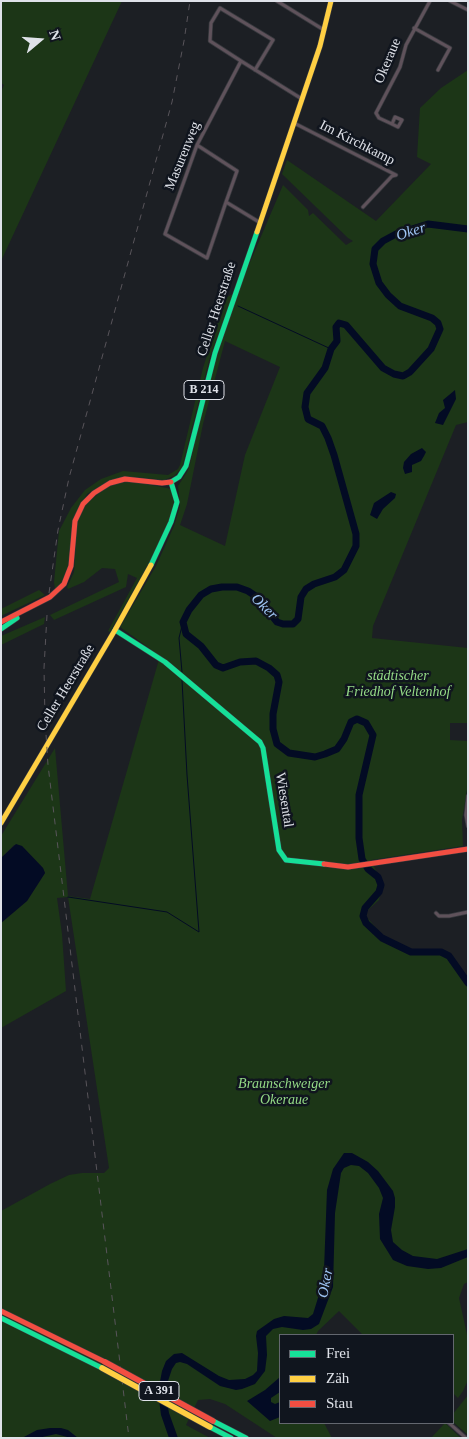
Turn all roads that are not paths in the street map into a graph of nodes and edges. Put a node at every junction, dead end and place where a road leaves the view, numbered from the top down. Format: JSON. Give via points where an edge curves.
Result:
{"nodes":[{"id":1,"x":277,"y":1,"type":"edge"},
{"id":2,"x":331,"y":1,"type":"edge"},
{"id":3,"x":430,"y":1,"type":"edge"},
{"id":4,"x":450,"y":1,"type":"edge"},
{"id":5,"x":468,"y":10,"type":"edge"},
{"id":6,"x":414,"y":28,"type":"junction"},
{"id":7,"x":324,"y":30,"type":"junction"},
{"id":8,"x":241,"y":62,"type":"junction"},
{"id":9,"x":255,"y":70,"type":"junction"},
{"id":10,"x":438,"y":70,"type":"dead end"},
{"id":11,"x":302,"y":99,"type":"junction"},
{"id":12,"x":293,"y":123,"type":"junction"},
{"id":13,"x":392,"y":124,"type":"dead end"},
{"id":14,"x":197,"y":145,"type":"junction"},
{"id":15,"x":226,"y":202,"type":"junction"},
{"id":16,"x":363,"y":207,"type":"dead end"},
{"id":17,"x":259,"y":222,"type":"junction"},
{"id":18,"x":171,"y":482,"type":"junction"},
{"id":19,"x":26,"y":610,"type":"junction"},
{"id":20,"x":1,"y":622,"type":"edge"},
{"id":21,"x":1,"y":629,"type":"edge"},
{"id":22,"x":115,"y":630,"type":"junction"},
{"id":23,"x":468,"y":796,"type":"edge"},
{"id":24,"x":1,"y":823,"type":"edge"},
{"id":25,"x":468,"y":826,"type":"edge"},
{"id":26,"x":468,"y":849,"type":"edge"},
{"id":27,"x":468,"y":912,"type":"edge"},
{"id":28,"x":436,"y":914,"type":"dead end"},
{"id":29,"x":1,"y":1311,"type":"edge"},
{"id":30,"x":1,"y":1318,"type":"edge"},
{"id":31,"x":211,"y":1424,"type":"junction"},
{"id":32,"x":450,"y":1424,"type":"edge"},
{"id":33,"x":232,"y":1438,"type":"edge"},
{"id":34,"x":246,"y":1438,"type":"edge"},
{"id":35,"x":466,"y":1438,"type":"edge"}],
"edges":[{"from":1,"to":7,"type":"street"},
{"from":2,"to":7,"type":"main road","name":"Celler Heerstraße","number":"B 214"},
{"from":3,"to":6,"type":"street","name":"Okeraue"},
{"from":4,"to":5,"type":"street"},
{"from":6,"to":10,"type":"street","via":[[450,48]]},
{"from":6,"to":13,"type":"street","name":"Okeraue","via":[[400,67],[376,112],[379,118]]},
{"from":7,"to":11,"type":"main road","name":"Celler Heerstraße","number":"B 214"},
{"from":8,"to":9,"type":"street"},
{"from":8,"to":9,"type":"street","via":[[210,41],[211,23],[220,8],[273,40]]},
{"from":8,"to":14,"type":"street","name":"Masurenweg"},
{"from":9,"to":11,"type":"street"},
{"from":11,"to":12,"type":"main road","name":"Celler Heerstraße","number":"B 214"},
{"from":12,"to":16,"type":"street","name":"Im Kirchkamp","via":[[396,175]]},
{"from":12,"to":17,"type":"main road","name":"Celler Heerstraße","number":"B 214"},
{"from":14,"to":15,"type":"street","via":[[237,171]]},
{"from":14,"to":15,"type":"street","name":"Masurenweg","via":[[165,234],[207,258]]},
{"from":15,"to":17,"type":"street"},
{"from":17,"to":18,"type":"main road","name":"Celler Heerstraße","number":"B 214","via":[[211,366],[186,466]]},
{"from":18,"to":19,"type":"main road","via":[[125,479],[94,493],[83,504],[75,521],[71,566],[64,584],[50,597]]},
{"from":18,"to":22,"type":"main road","name":"Celler Heerstraße","via":[[177,499],[171,522]]},
{"from":19,"to":20,"type":"main road"},
{"from":19,"to":21,"type":"main road"},
{"from":22,"to":24,"type":"main road","name":"Celler Heerstraße"},
{"from":22,"to":26,"type":"main road","name":"Wiesental","via":[[166,662],[260,742],[279,850],[284,858],[292,862],[342,867]]},
{"from":23,"to":25,"type":"street"},
{"from":27,"to":28,"type":"street","via":[[449,916]]},
{"from":29,"to":31,"type":"main road","number":"A 391","bridge":true,"via":[[80,1350]]},
{"from":30,"to":31,"type":"main road","number":"A 391","bridge":true},
{"from":31,"to":33,"type":"main road","number":"A 391"},
{"from":31,"to":34,"type":"main road","number":"A 391"},
{"from":32,"to":35,"type":"street"}]}
